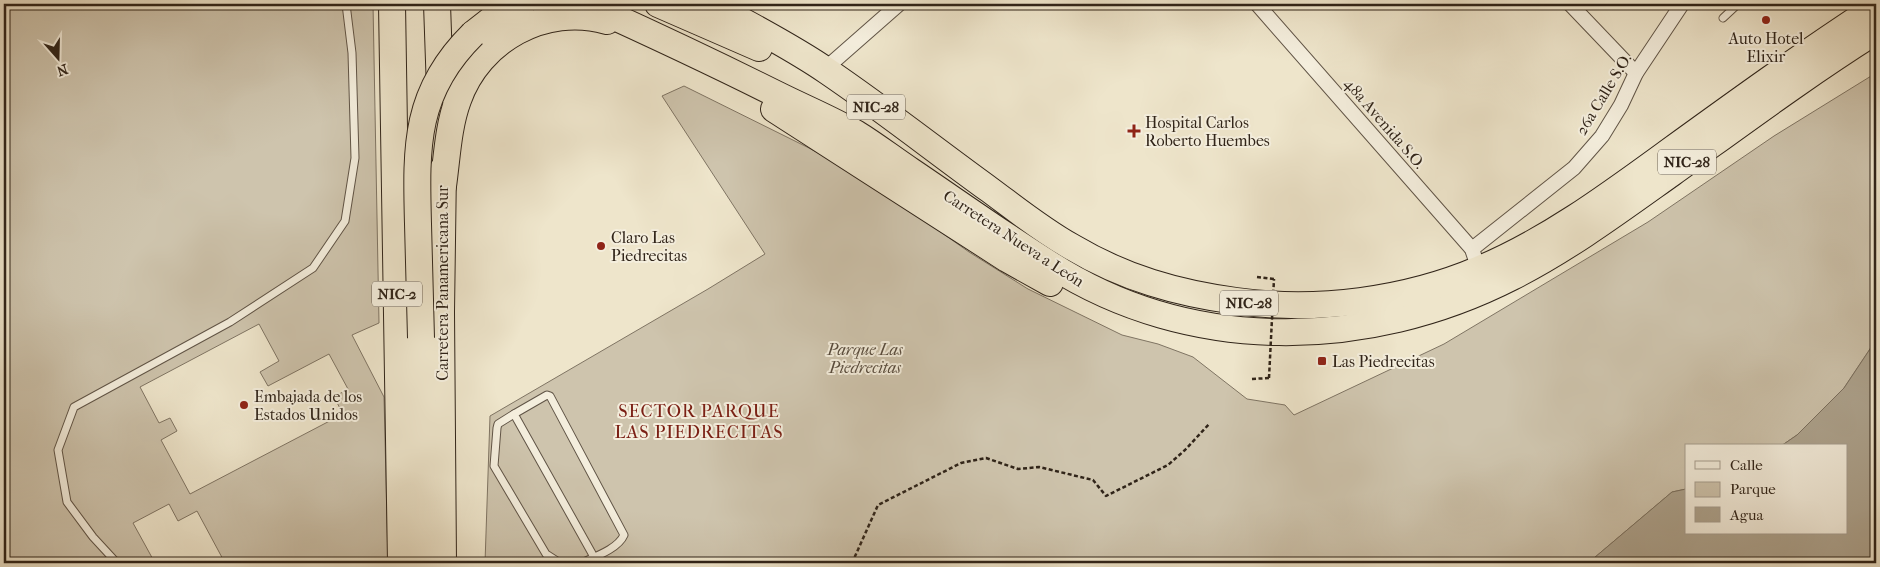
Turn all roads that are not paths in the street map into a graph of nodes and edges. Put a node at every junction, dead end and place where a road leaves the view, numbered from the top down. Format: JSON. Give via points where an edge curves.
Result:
{"nodes":[{"id":1,"x":346,"y":4,"type":"edge"},
{"id":2,"x":392,"y":4,"type":"edge"},
{"id":3,"x":437,"y":4,"type":"edge"},
{"id":4,"x":522,"y":4,"type":"edge"},
{"id":5,"x":586,"y":4,"type":"edge"},
{"id":6,"x":658,"y":4,"type":"edge"},
{"id":7,"x":712,"y":4,"type":"edge"},
{"id":8,"x":899,"y":4,"type":"edge"},
{"id":9,"x":1257,"y":4,"type":"edge"},
{"id":10,"x":1570,"y":4,"type":"edge"},
{"id":11,"x":1682,"y":4,"type":"edge"},
{"id":12,"x":1738,"y":4,"type":"edge"},
{"id":13,"x":1876,"y":7,"type":"edge"},
{"id":14,"x":1723,"y":18,"type":"dead end"},
{"id":15,"x":1876,"y":31,"type":"edge"},
{"id":16,"x":825,"y":69,"type":"junction"},
{"id":17,"x":1636,"y":73,"type":"junction"},
{"id":18,"x":444,"y":186,"type":"junction"},
{"id":19,"x":1032,"y":221,"type":"junction"},
{"id":20,"x":1577,"y":239,"type":"junction"},
{"id":21,"x":1476,"y":259,"type":"junction"},
{"id":22,"x":1432,"y":311,"type":"junction"},
{"id":23,"x":1236,"y":330,"type":"junction"},
{"id":24,"x":514,"y":414,"type":"junction"},
{"id":25,"x":595,"y":560,"type":"edge"},
{"id":26,"x":118,"y":563,"type":"edge"},
{"id":27,"x":401,"y":563,"type":"edge"},
{"id":28,"x":425,"y":563,"type":"edge"},
{"id":29,"x":444,"y":563,"type":"edge"},
{"id":30,"x":560,"y":563,"type":"edge"},
{"id":31,"x":581,"y":563,"type":"edge"}],
"edges":[{"from":1,"to":26,"type":"lane","via":[[352,53],[354,158],[345,222],[313,268],[230,322],[74,407],[58,450],[67,502],[93,537]]},
{"from":2,"to":27,"type":"highway","number":"NIC-2"},
{"from":3,"to":18,"type":"highway","name":"Carretera Panamericana Sur","number":"NIC-2"},
{"from":4,"to":28,"type":"highway","bridge":true,"via":[[496,16],[462,45],[442,71],[424,116],[417,164]]},
{"from":5,"to":23,"type":"highway","name":"Carretera Nueva a León","number":"NIC-28","via":[[857,134],[1052,267],[1094,290],[1153,313]]},
{"from":6,"to":19,"type":"highway","via":[[750,43],[788,64]]},
{"from":7,"to":16,"type":"highway","name":"Carretera Nueva a León","number":"NIC-28"},
{"from":8,"to":16,"type":"street"},
{"from":9,"to":21,"type":"street","name":"48a Avenida S.O."},
{"from":10,"to":17,"type":"street"},
{"from":11,"to":17,"type":"street","name":"26a Calle S.O."},
{"from":12,"to":14,"type":"lane"},
{"from":13,"to":21,"type":"highway","name":"Carretera Nueva a León","number":"NIC-28","via":[[1575,217],[1505,258]]},
{"from":15,"to":20,"type":"highway","name":"Carretera Nueva a León","number":"NIC-28"},
{"from":16,"to":19,"type":"highway","name":"Carretera Nueva a León","number":"NIC-28"},
{"from":17,"to":21,"type":"street","name":"26a Calle S.O.","via":[[1602,136],[1574,168]]},
{"from":18,"to":22,"type":"highway","via":[[452,118],[479,62],[500,41],[524,27],[552,17],[576,14],[617,25],[748,94],[1007,260],[1113,316],[1179,338],[1238,348],[1288,348],[1368,337],[1397,328]]},
{"from":18,"to":29,"type":"highway","name":"Carretera Panamericana Sur","number":"NIC-2","via":[[441,312]]},
{"from":19,"to":21,"type":"highway","name":"Carretera Nueva a León","number":"NIC-28","via":[[1110,268],[1152,284],[1195,296],[1254,304],[1279,306],[1350,302],[1423,288]]},
{"from":20,"to":21,"type":"highway","via":[[1550,244],[1497,272]]},
{"from":20,"to":22,"type":"highway","name":"Carretera Nueva a León","number":"NIC-28","via":[[1514,276]]},
{"from":21,"to":23,"type":"highway","via":[[1468,283],[1460,288],[1391,309],[1328,319],[1270,319]]},
{"from":22,"to":23,"type":"highway","name":"Carretera Nueva a León","number":"NIC-28","via":[[1376,324],[1316,332]]},
{"from":24,"to":25,"type":"lane"},
{"from":24,"to":25,"type":"lane","via":[[544,396],[550,396],[622,531],[621,541]]},
{"from":24,"to":30,"type":"lane","via":[[498,424],[494,466],[546,554]]},
{"from":25,"to":31,"type":"lane"}]}
